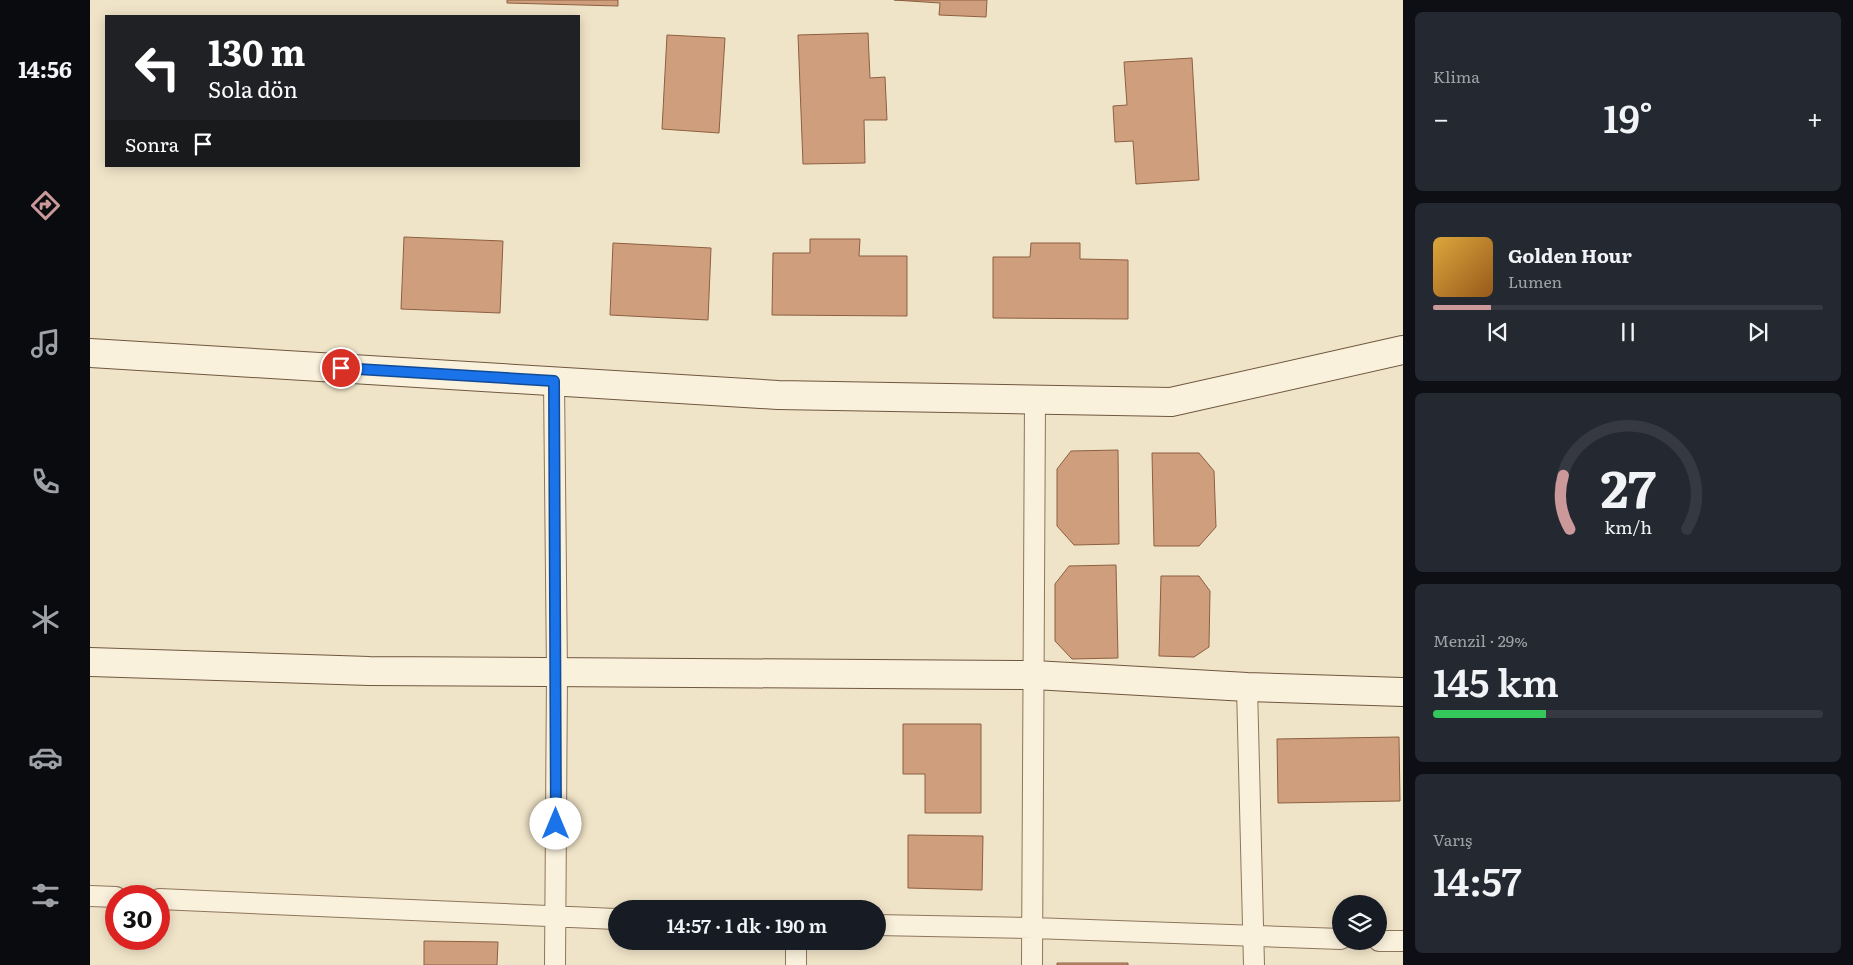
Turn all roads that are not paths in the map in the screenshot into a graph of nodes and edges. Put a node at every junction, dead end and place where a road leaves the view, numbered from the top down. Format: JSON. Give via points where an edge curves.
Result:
{"nodes":[{"id":1,"x":1403,"y":350,"type":"edge"},
{"id":2,"x":90,"y":353,"type":"edge"},
{"id":3,"x":554,"y":381,"type":"junction"},
{"id":4,"x":1035,"y":400,"type":"junction"},
{"id":5,"x":90,"y":662,"type":"edge"},
{"id":6,"x":556,"y":674,"type":"junction"},
{"id":7,"x":1034,"y":675,"type":"junction"},
{"id":8,"x":1247,"y":687,"type":"junction"},
{"id":9,"x":1403,"y":692,"type":"edge"},
{"id":10,"x":90,"y":896,"type":"edge"},
{"id":11,"x":105,"y":897,"type":"edge"},
{"id":12,"x":170,"y":900,"type":"edge"},
{"id":13,"x":555,"y":918,"type":"junction"},
{"id":14,"x":608,"y":919,"type":"edge"},
{"id":15,"x":886,"y":925,"type":"edge"},
{"id":16,"x":1033,"y":928,"type":"junction"},
{"id":17,"x":1254,"y":937,"type":"junction"},
{"id":18,"x":1332,"y":940,"type":"edge"},
{"id":19,"x":1387,"y":941,"type":"edge"},
{"id":20,"x":1403,"y":941,"type":"edge"},
{"id":21,"x":796,"y":950,"type":"edge"},
{"id":22,"x":555,"y":965,"type":"edge"},
{"id":23,"x":796,"y":965,"type":"edge"},
{"id":24,"x":1032,"y":965,"type":"edge"},
{"id":25,"x":1254,"y":965,"type":"edge"}],
"edges":[{"from":1,"to":4,"type":"street","via":[[1171,402]]},
{"from":2,"to":3,"type":"street"},
{"from":3,"to":4,"type":"street","via":[[778,394]]},
{"from":3,"to":6,"type":"street"},
{"from":4,"to":7,"type":"street"},
{"from":5,"to":6,"type":"street"},
{"from":6,"to":7,"type":"street"},
{"from":6,"to":13,"type":"street"},
{"from":7,"to":8,"type":"street"},
{"from":7,"to":16,"type":"street"},
{"from":8,"to":9,"type":"street"},
{"from":8,"to":17,"type":"street"},
{"from":10,"to":11,"type":"street"},
{"from":12,"to":13,"type":"street"},
{"from":13,"to":14,"type":"street"},
{"from":13,"to":22,"type":"street"},
{"from":15,"to":16,"type":"street"},
{"from":16,"to":17,"type":"street"},
{"from":16,"to":24,"type":"street"},
{"from":17,"to":18,"type":"street"},
{"from":17,"to":25,"type":"street"},
{"from":19,"to":20,"type":"street"},
{"from":21,"to":23,"type":"street"}]}
